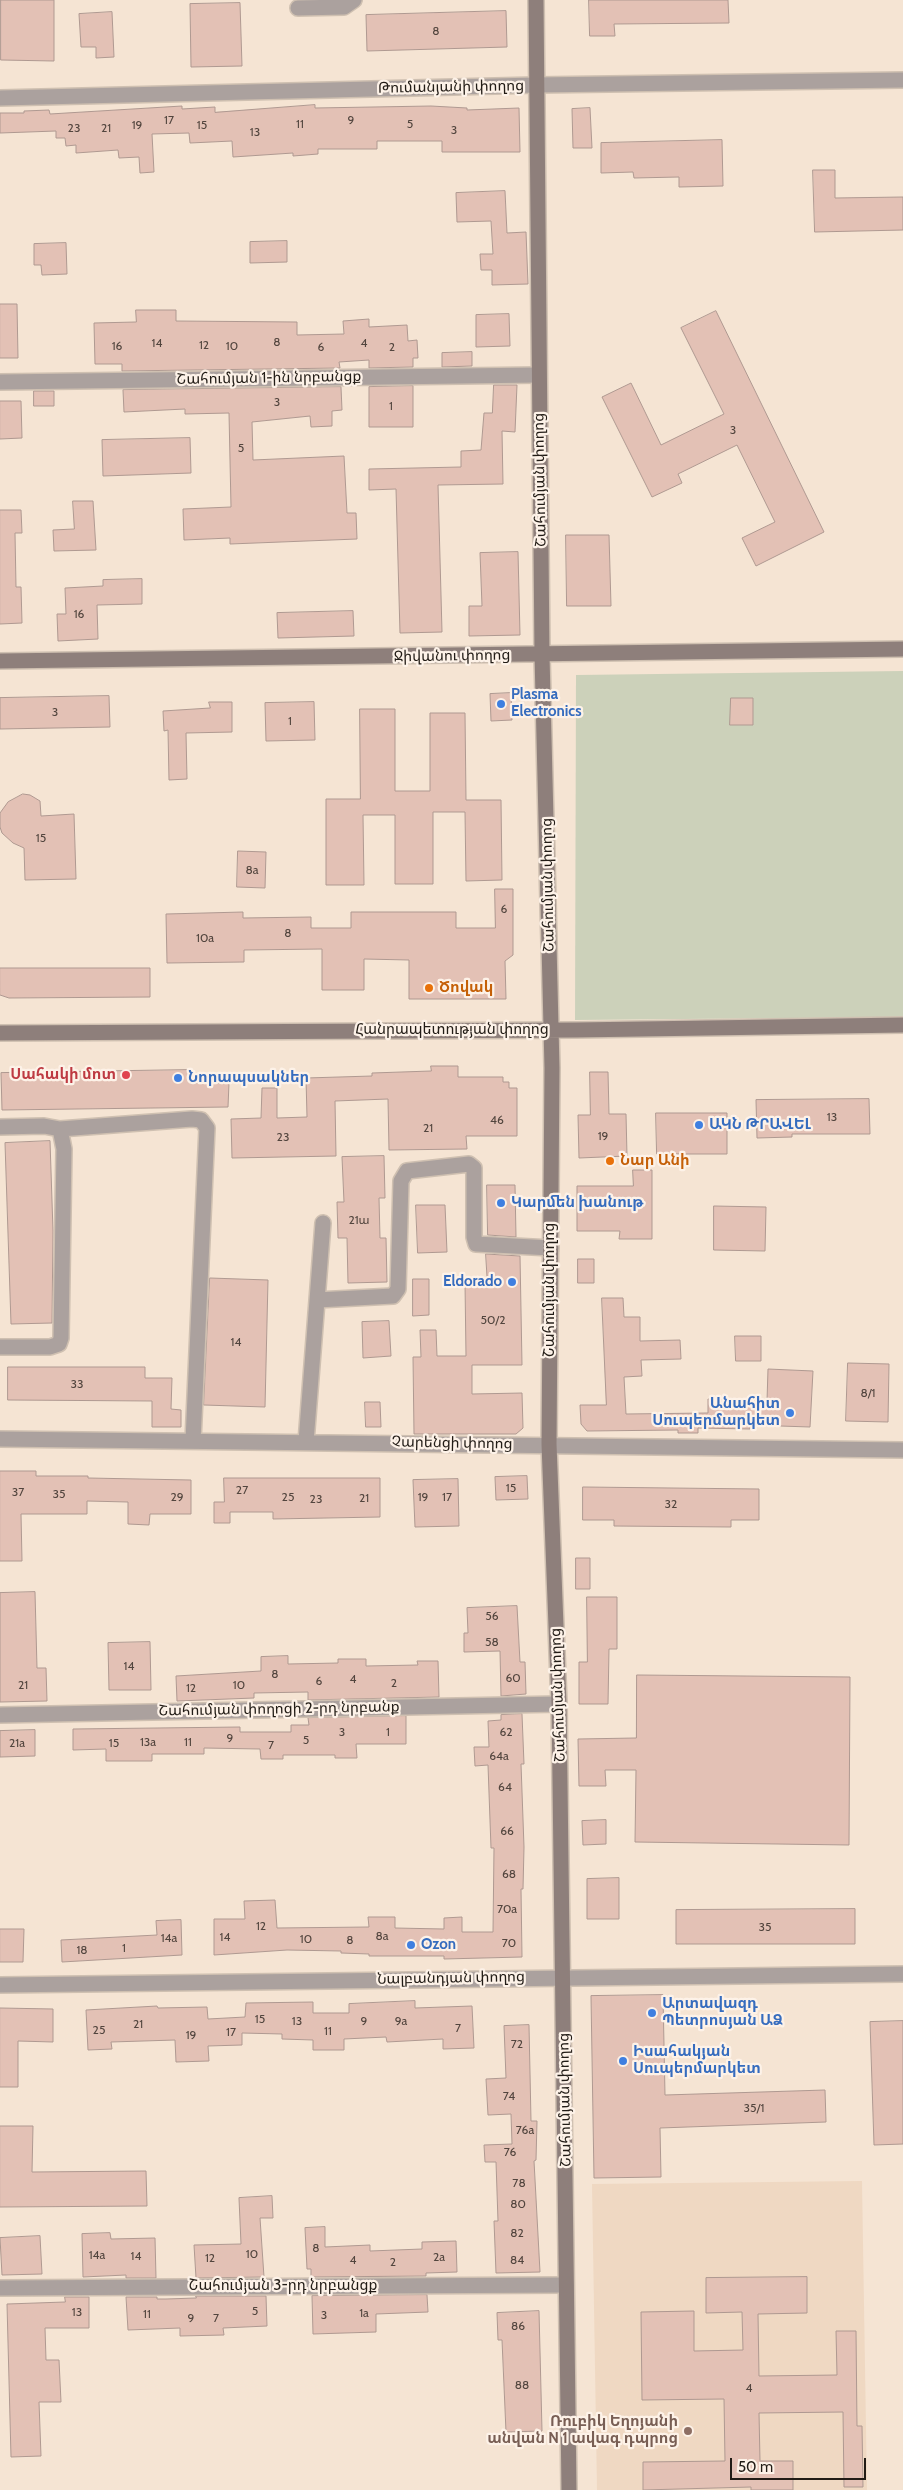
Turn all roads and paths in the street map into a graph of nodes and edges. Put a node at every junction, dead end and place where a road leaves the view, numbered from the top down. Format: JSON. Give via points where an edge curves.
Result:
{"nodes":[{"id":1,"x":354,"y":0,"type":"edge"},
{"id":2,"x":536,"y":0,"type":"edge"},
{"id":3,"x":298,"y":8,"type":"dead end"},
{"id":4,"x":903,"y":80,"type":"edge"},
{"id":5,"x":536,"y":85,"type":"junction"},
{"id":6,"x":0,"y":98,"type":"edge"},
{"id":7,"x":538,"y":375,"type":"junction"},
{"id":8,"x":0,"y":382,"type":"edge"},
{"id":9,"x":903,"y":649,"type":"edge"},
{"id":10,"x":542,"y":655,"type":"junction"},
{"id":11,"x":0,"y":661,"type":"edge"},
{"id":12,"x":903,"y":1025,"type":"edge"},
{"id":13,"x":551,"y":1030,"type":"junction"},
{"id":14,"x":0,"y":1033,"type":"edge"},
{"id":15,"x":0,"y":1127,"type":"edge"},
{"id":16,"x":60,"y":1128,"type":"junction"},
{"id":17,"x":323,"y":1223,"type":"dead end"},
{"id":18,"x":551,"y":1248,"type":"junction"},
{"id":19,"x":317,"y":1300,"type":"junction"},
{"id":20,"x":0,"y":1347,"type":"edge"},
{"id":21,"x":0,"y":1439,"type":"edge"},
{"id":22,"x":192,"y":1440,"type":"junction"},
{"id":23,"x":306,"y":1442,"type":"junction"},
{"id":24,"x":550,"y":1444,"type":"junction"},
{"id":25,"x":903,"y":1450,"type":"edge"},
{"id":26,"x":559,"y":1704,"type":"junction"},
{"id":27,"x":0,"y":1715,"type":"edge"},
{"id":28,"x":903,"y":1974,"type":"edge"},
{"id":29,"x":564,"y":1977,"type":"junction"},
{"id":30,"x":0,"y":1985,"type":"edge"},
{"id":31,"x":566,"y":2285,"type":"junction"},
{"id":32,"x":0,"y":2288,"type":"edge"},
{"id":33,"x":569,"y":2490,"type":"edge"}],
"edges":[{"from":1,"to":3,"type":"street","via":[[344,8]]},
{"from":2,"to":5,"type":"street","name":"Շահումյան փողոց"},
{"from":4,"to":5,"type":"street","name":"Թումանյանի փողոց"},
{"from":5,"to":6,"type":"street","name":"Թումանյանի փողոց"},
{"from":5,"to":7,"type":"street","name":"Շահումյան փողոց"},
{"from":7,"to":8,"type":"street","name":"Շահումյան 1-ին նրբանցք"},
{"from":7,"to":10,"type":"street","name":"Շահումյան փողոց"},
{"from":9,"to":10,"type":"street","name":"Ջիվանու փողոց"},
{"from":10,"to":11,"type":"street","name":"Ջիվանու փողոց"},
{"from":10,"to":13,"type":"street","name":"Շահումյան փողոց"},
{"from":12,"to":13,"type":"street","name":"Հանրապետության փողոց"},
{"from":13,"to":14,"type":"street","name":"Հանրապետության փողոց"},
{"from":13,"to":18,"type":"street","name":"Շահումյան փողոց"},
{"from":15,"to":16,"type":"street"},
{"from":16,"to":20,"type":"street","via":[[64,1149],[61,1338],[59,1344],[50,1347]]},
{"from":16,"to":22,"type":"street","via":[[192,1120],[201,1120],[207,1128]]},
{"from":17,"to":19,"type":"street"},
{"from":18,"to":19,"type":"street","via":[[476,1244],[474,1168],[469,1164],[407,1171],[401,1181],[398,1290],[394,1296]]},
{"from":18,"to":24,"type":"street","name":"Շահումյան փողոց"},
{"from":19,"to":23,"type":"street"},
{"from":21,"to":22,"type":"street","name":"Չարենցի փողոց"},
{"from":22,"to":23,"type":"street","name":"Չարենցի փողոց"},
{"from":23,"to":24,"type":"street","name":"Չարենցի փողոց"},
{"from":24,"to":25,"type":"street","name":"Չարենցի փողոց"},
{"from":24,"to":26,"type":"street","name":"Շահումյան փողոց"},
{"from":26,"to":27,"type":"street","name":"Շահումյան փողոցի 2-րդ նրբանք"},
{"from":26,"to":29,"type":"street","name":"Շահումյան փողոց"},
{"from":28,"to":29,"type":"street","name":"Նալբանդյան փողոց"},
{"from":29,"to":30,"type":"street","name":"Նալբանդյան փողոց"},
{"from":29,"to":31,"type":"street","name":"Շահումյան փողոց"},
{"from":31,"to":32,"type":"street","name":"Շահումյան 3-րդ նրբանցք"},
{"from":31,"to":33,"type":"street","name":"Շահումյան փողոց"}]}
